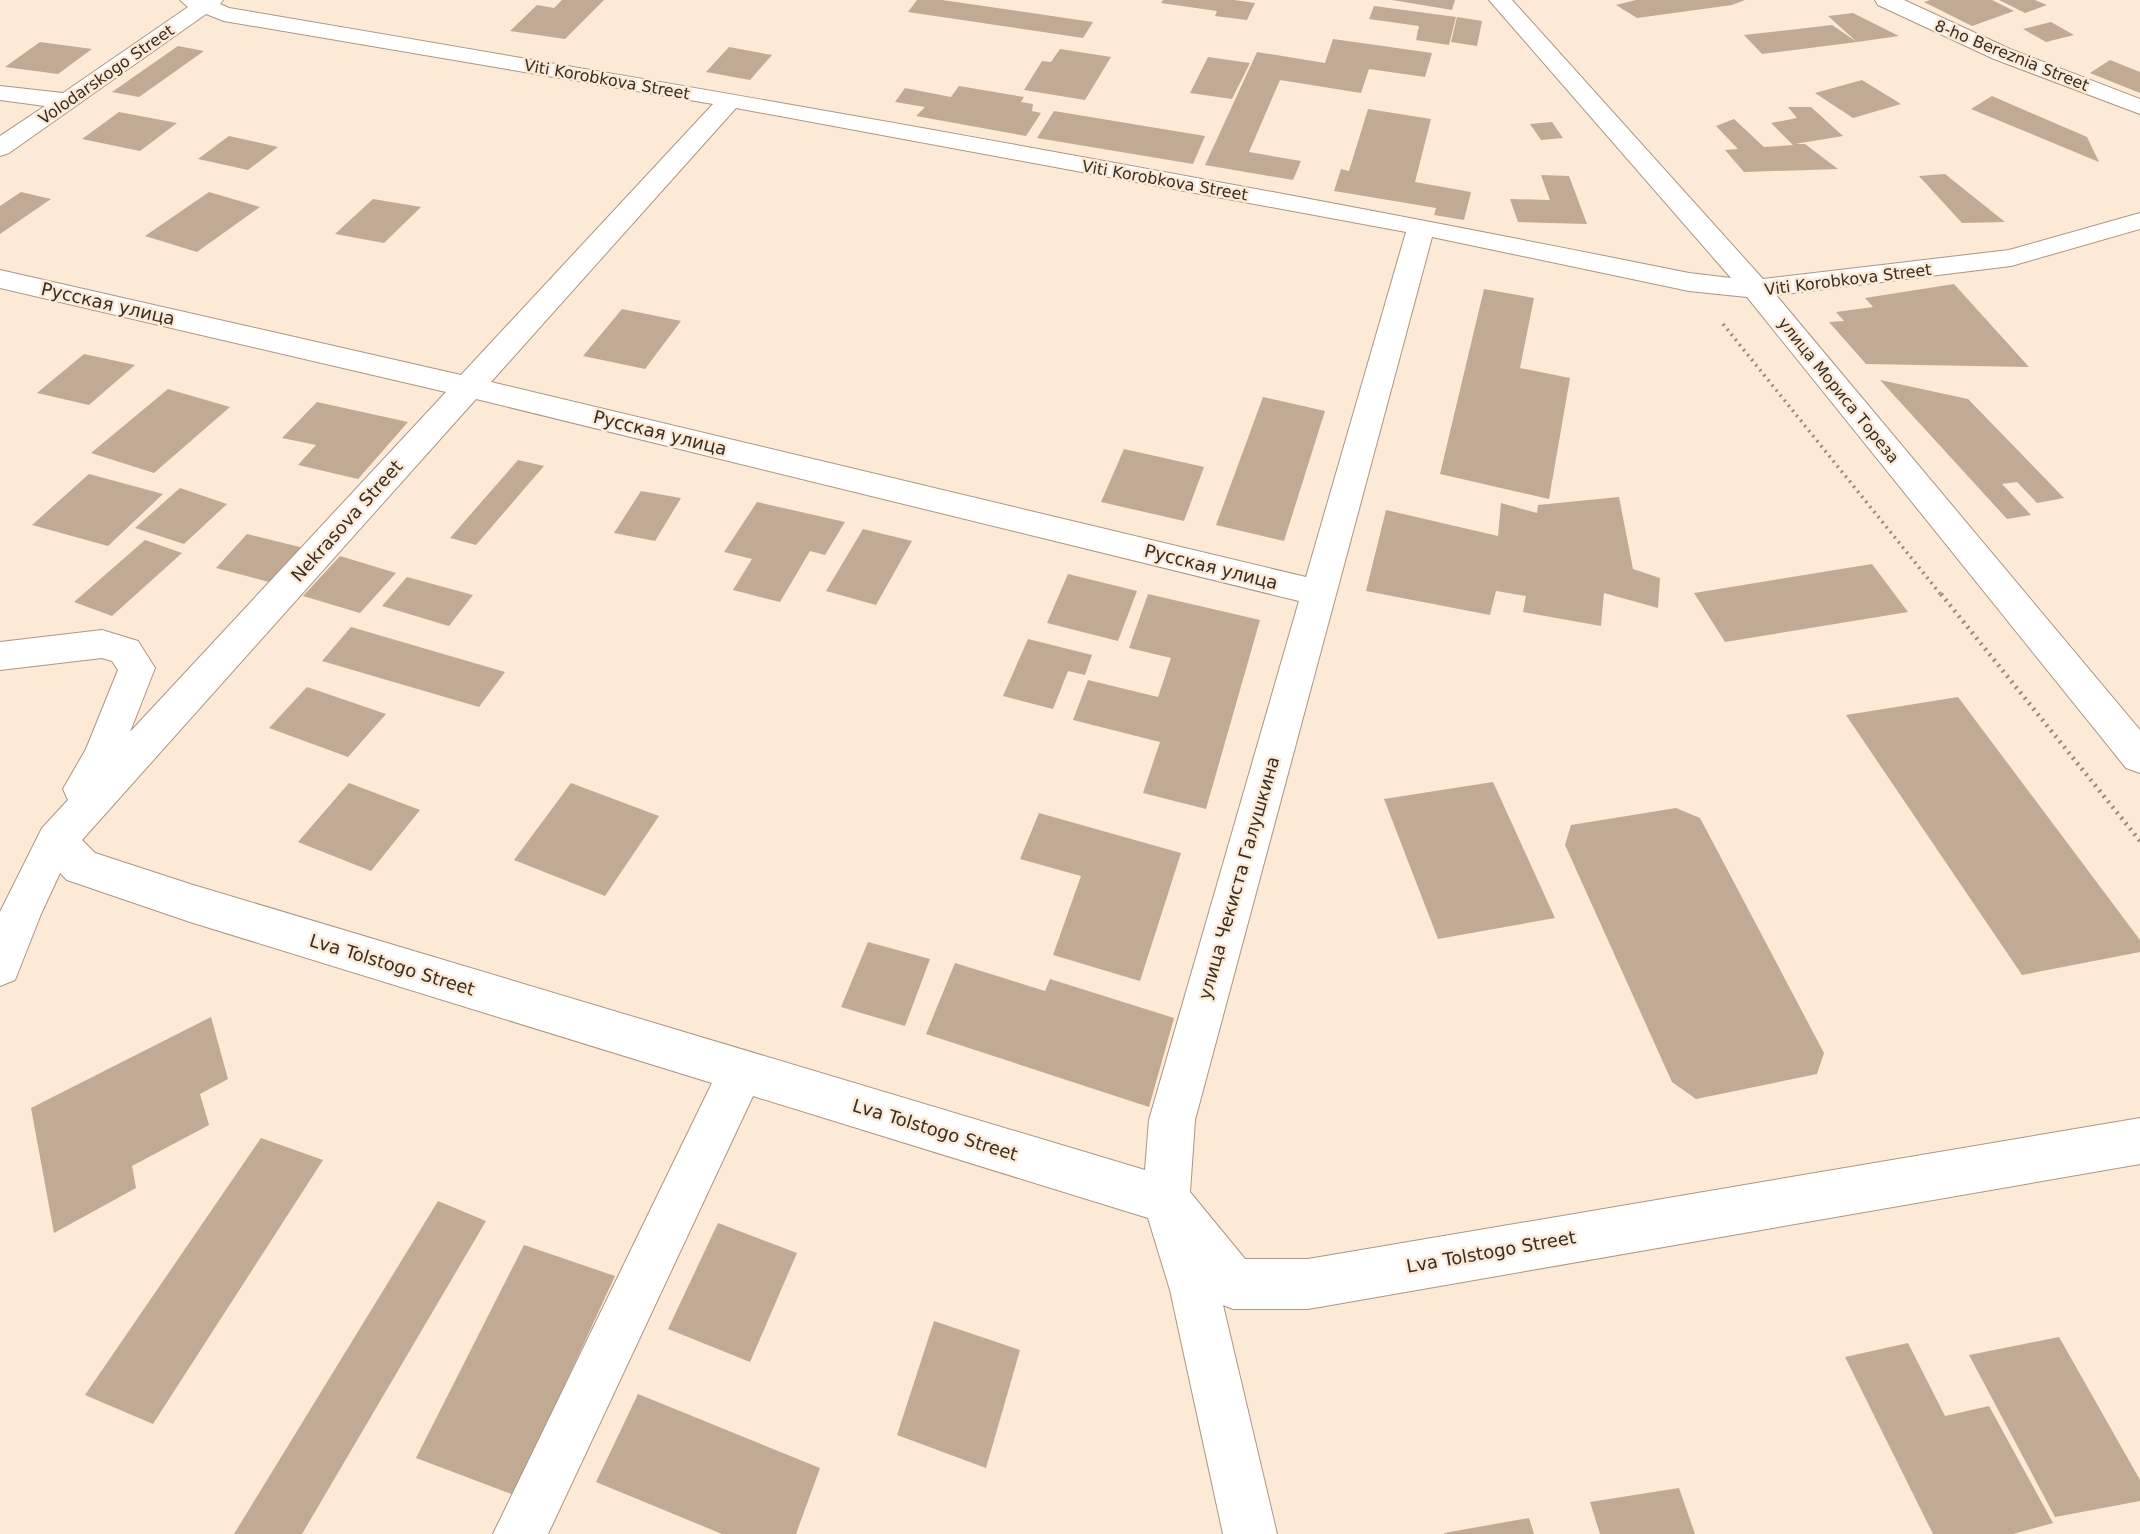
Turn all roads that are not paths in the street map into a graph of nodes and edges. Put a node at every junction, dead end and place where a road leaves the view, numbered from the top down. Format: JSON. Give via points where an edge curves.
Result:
{"nodes":[{"id":1,"x":1500,"y":0,"type":"edge"},
{"id":2,"x":1886,"y":0,"type":"edge"},
{"id":3,"x":203,"y":1,"type":"edge"},
{"id":4,"x":0,"y":93,"type":"edge"},
{"id":5,"x":730,"y":100,"type":"junction"},
{"id":6,"x":67,"y":101,"type":"junction"},
{"id":7,"x":2140,"y":107,"type":"edge"},
{"id":8,"x":0,"y":148,"type":"edge"},
{"id":9,"x":2140,"y":220,"type":"edge"},
{"id":10,"x":1421,"y":227,"type":"junction"},
{"id":11,"x":0,"y":279,"type":"edge"},
{"id":12,"x":1756,"y":289,"type":"junction"},
{"id":13,"x":469,"y":387,"type":"junction"},
{"id":14,"x":1319,"y":593,"type":"junction"},
{"id":15,"x":0,"y":656,"type":"edge"},
{"id":16,"x":2140,"y":757,"type":"edge"},
{"id":17,"x":56,"y":840,"type":"junction"},
{"id":18,"x":0,"y":966,"type":"edge"},
{"id":19,"x":741,"y":1071,"type":"junction"},
{"id":20,"x":2140,"y":1141,"type":"edge"},
{"id":21,"x":1166,"y":1200,"type":"junction"},
{"id":22,"x":520,"y":1534,"type":"edge"},
{"id":23,"x":1250,"y":1534,"type":"edge"}],
"edges":[{"from":1,"to":12,"type":"street","name":"улица Мориса Тореза"},
{"from":2,"to":7,"type":"street","name":"8-ho Bereznia Street","via":[[2002,54]]},
{"from":3,"to":5,"type":"street","name":"Viti Korobkova Street","via":[[224,14]]},
{"from":3,"to":6,"type":"street","name":"Volodarskogo Street"},
{"from":4,"to":6,"type":"street"},
{"from":5,"to":10,"type":"street","name":"Viti Korobkova Street"},
{"from":5,"to":13,"type":"street","name":"Nekrasova Street"},
{"from":6,"to":8,"type":"street","name":"Volodarskogo Street"},
{"from":9,"to":12,"type":"street","name":"Viti Korobkova Street","via":[[2011,258]]},
{"from":10,"to":12,"type":"street","name":"Viti Korobkova Street","via":[[1689,282]]},
{"from":10,"to":14,"type":"street","name":"улица Чекиста Галушкина"},
{"from":11,"to":13,"type":"street","name":"Русская улица"},
{"from":12,"to":16,"type":"street","name":"улица Мориса Тореза"},
{"from":13,"to":14,"type":"street","name":"Русская улица"},
{"from":13,"to":17,"type":"street","name":"Nekrasova Street"},
{"from":14,"to":21,"type":"street","name":"улица Чекиста Галушкина","via":[[1172,1120]]},
{"from":15,"to":17,"type":"street","via":[[102,644],[125,652],[137,668],[102,756],[64,818]]},
{"from":17,"to":18,"type":"street","name":"Nekrasova Street"},
{"from":17,"to":19,"type":"street","name":"Lva Tolstogo Street","via":[[82,867],[93,871]]},
{"from":19,"to":21,"type":"street","name":"Lva Tolstogo Street"},
{"from":19,"to":22,"type":"street"},
{"from":20,"to":21,"type":"street","name":"Lva Tolstogo Street","via":[[1308,1284],[1233,1284]]},
{"from":21,"to":23,"type":"street","name":"улица Чекиста Галушкина","via":[[1195,1290]]}]}
